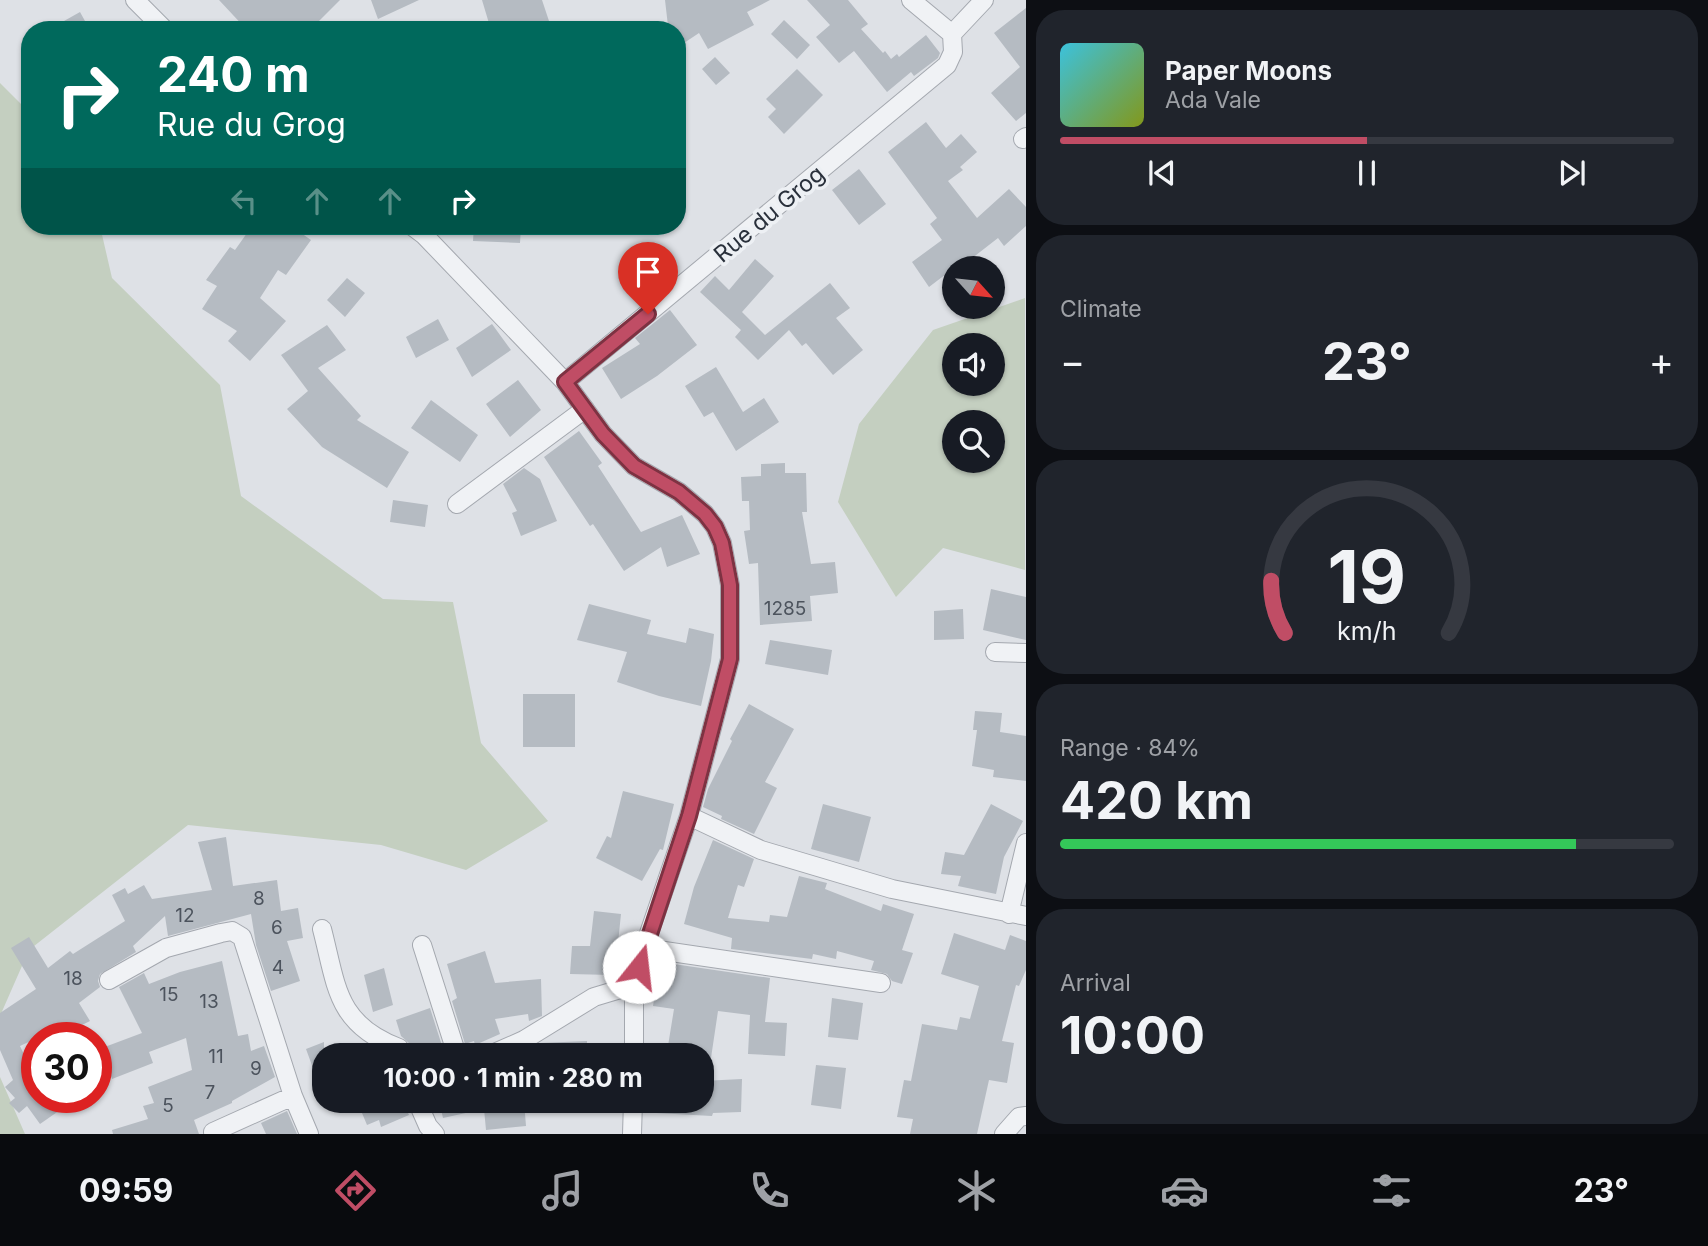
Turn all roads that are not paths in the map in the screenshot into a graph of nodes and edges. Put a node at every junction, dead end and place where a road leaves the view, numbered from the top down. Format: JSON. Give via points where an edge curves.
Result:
{"nodes":[{"id":1,"x":135,"y":0,"type":"edge"},
{"id":2,"x":911,"y":0,"type":"edge"},
{"id":3,"x":984,"y":0,"type":"edge"},
{"id":4,"x":156,"y":21,"type":"edge"},
{"id":5,"x":952,"y":34,"type":"junction"},
{"id":6,"x":424,"y":235,"type":"edge"},
{"id":7,"x":565,"y":382,"type":"junction"},
{"id":8,"x":585,"y":409,"type":"junction"},
{"id":9,"x":457,"y":504,"type":"dead end"},
{"id":10,"x":995,"y":652,"type":"dead end"},
{"id":11,"x":1026,"y":653,"type":"edge"},
{"id":12,"x":689,"y":816,"type":"junction"},
{"id":13,"x":1026,"y":843,"type":"edge"},
{"id":14,"x":1017,"y":915,"type":"edge"},
{"id":15,"x":323,"y":929,"type":"dead end"},
{"id":16,"x":422,"y":945,"type":"dead end"},
{"id":17,"x":644,"y":948,"type":"junction"},
{"id":18,"x":109,"y":980,"type":"dead end"},
{"id":19,"x":881,"y":983,"type":"dead end"},
{"id":20,"x":634,"y":985,"type":"junction"},
{"id":21,"x":386,"y":1043,"type":"edge"},
{"id":22,"x":453,"y":1043,"type":"edge"},
{"id":23,"x":517,"y":1043,"type":"edge"},
{"id":24,"x":634,"y":1043,"type":"edge"},
{"id":25,"x":293,"y":1096,"type":"junction"},
{"id":26,"x":422,"y":1113,"type":"edge"},
{"id":27,"x":633,"y":1113,"type":"edge"},
{"id":28,"x":1026,"y":1116,"type":"edge"},
{"id":29,"x":213,"y":1132,"type":"dead end"},
{"id":30,"x":309,"y":1134,"type":"edge"},
{"id":31,"x":435,"y":1134,"type":"edge"},
{"id":32,"x":632,"y":1134,"type":"edge"},
{"id":33,"x":1004,"y":1134,"type":"edge"}],
"edges":[{"from":1,"to":4,"type":"street"},
{"from":2,"to":5,"type":"street"},
{"from":3,"to":5,"type":"street"},
{"from":5,"to":7,"type":"street","name":"Rue du Grog","via":[[953,52],[947,65]]},
{"from":6,"to":7,"type":"street"},
{"from":7,"to":8,"type":"street"},
{"from":8,"to":9,"type":"street"},
{"from":8,"to":12,"type":"street","via":[[634,466],[679,492],[705,514],[722,543],[730,585],[730,659]]},
{"from":10,"to":11,"type":"street"},
{"from":12,"to":14,"type":"street","via":[[761,850],[892,889]]},
{"from":12,"to":17,"type":"street"},
{"from":13,"to":14,"type":"street"},
{"from":15,"to":21,"type":"street","via":[[340,999],[363,1030]]},
{"from":16,"to":22,"type":"street"},
{"from":17,"to":19,"type":"street"},
{"from":17,"to":20,"type":"street"},
{"from":18,"to":25,"type":"street","via":[[166,948],[232,931],[242,937]]},
{"from":20,"to":23,"type":"street","via":[[594,997]]},
{"from":20,"to":24,"type":"street"},
{"from":25,"to":29,"type":"street"},
{"from":25,"to":30,"type":"street"},
{"from":26,"to":31,"type":"street"},
{"from":27,"to":32,"type":"street"},
{"from":28,"to":33,"type":"street","via":[[1018,1117]]}]}
